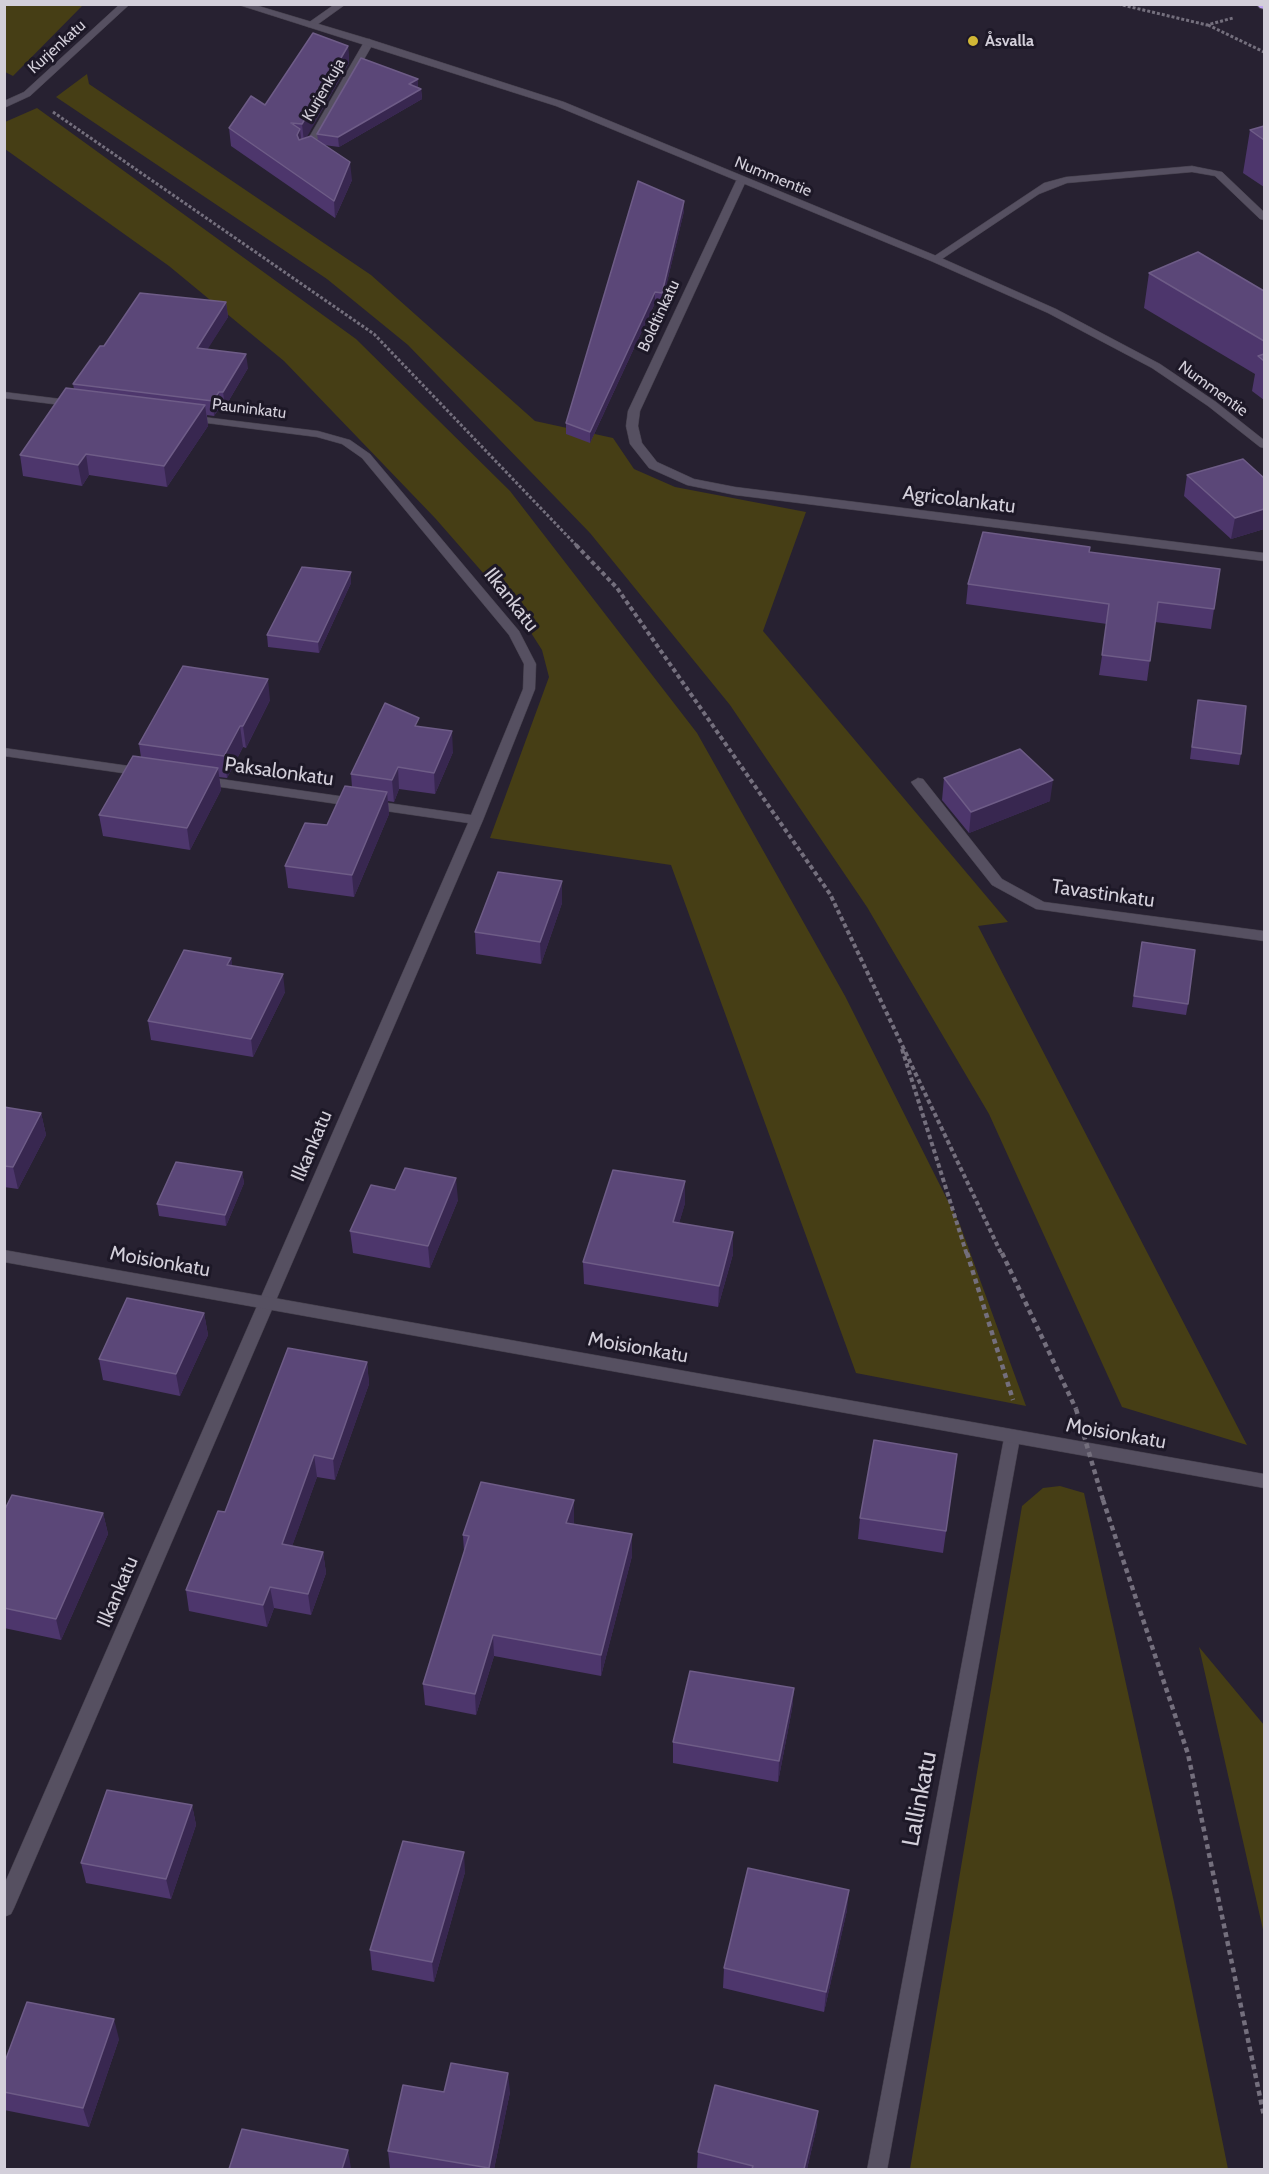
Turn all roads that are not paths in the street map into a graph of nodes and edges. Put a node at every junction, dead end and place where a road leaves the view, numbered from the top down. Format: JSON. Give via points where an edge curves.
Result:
{"nodes":[{"id":1,"x":126,"y":4,"type":"edge"},
{"id":2,"x":240,"y":4,"type":"edge"},
{"id":3,"x":342,"y":4,"type":"edge"},
{"id":4,"x":311,"y":25,"type":"junction"},
{"id":5,"x":369,"y":42,"type":"junction"},
{"id":6,"x":4,"y":105,"type":"edge"},
{"id":7,"x":305,"y":153,"type":"edge"},
{"id":8,"x":741,"y":181,"type":"junction"},
{"id":9,"x":1264,"y":217,"type":"edge"},
{"id":10,"x":935,"y":259,"type":"junction"},
{"id":11,"x":4,"y":395,"type":"edge"},
{"id":12,"x":86,"y":405,"type":"edge"},
{"id":13,"x":178,"y":417,"type":"edge"},
{"id":14,"x":346,"y":442,"type":"joint"},
{"id":15,"x":1264,"y":445,"type":"edge"},
{"id":16,"x":653,"y":465,"type":"joint"},
{"id":17,"x":1264,"y":557,"type":"edge"},
{"id":18,"x":4,"y":752,"type":"edge"},
{"id":19,"x":158,"y":774,"type":"edge"},
{"id":20,"x":181,"y":777,"type":"edge"},
{"id":21,"x":918,"y":782,"type":"dead end"},
{"id":22,"x":476,"y":820,"type":"junction"},
{"id":23,"x":1264,"y":936,"type":"edge"},
{"id":24,"x":4,"y":1256,"type":"edge"},
{"id":25,"x":267,"y":1302,"type":"junction"},
{"id":26,"x":1019,"y":1439,"type":"junction"},
{"id":27,"x":1264,"y":1481,"type":"edge"},
{"id":28,"x":4,"y":1908,"type":"edge"},
{"id":29,"x":877,"y":2169,"type":"edge"}],
"edges":[{"from":1,"to":6,"type":"street","name":"Kurjenkatu","via":[[27,94]]},
{"from":2,"to":4,"type":"street","name":"Nummentie"},
{"from":3,"to":4,"type":"street"},
{"from":4,"to":5,"type":"street","name":"Nummentie"},
{"from":5,"to":7,"type":"street","name":"Kurjenkuja"},
{"from":5,"to":8,"type":"street","name":"Nummentie","via":[[560,104]]},
{"from":8,"to":10,"type":"street","name":"Nummentie"},
{"from":8,"to":16,"type":"street","name":"Boldtinkatu","via":[[634,411],[636,444]]},
{"from":9,"to":10,"type":"street","via":[[1218,174],[1192,168],[1066,180],[1035,192]]},
{"from":10,"to":15,"type":"street","name":"Nummentie","via":[[1052,311],[1156,366]]},
{"from":11,"to":12,"type":"street"},
{"from":13,"to":14,"type":"street","name":"Pauninkatu","via":[[318,434]]},
{"from":14,"to":22,"type":"street","name":"Ilkankatu","via":[[366,456],[507,625],[530,664],[529,689]]},
{"from":16,"to":17,"type":"street","name":"Agricolankatu","via":[[691,482],[735,490]]},
{"from":18,"to":19,"type":"street"},
{"from":20,"to":22,"type":"street","name":"Paksalonkatu"},
{"from":21,"to":23,"type":"street","name":"Tavastinkatu","via":[[997,882],[1041,906]]},
{"from":22,"to":25,"type":"street","name":"Ilkankatu"},
{"from":24,"to":25,"type":"street","name":"Moisionkatu"},
{"from":25,"to":26,"type":"street","name":"Moisionkatu"},
{"from":25,"to":28,"type":"street","name":"Ilkankatu"},
{"from":26,"to":27,"type":"street","name":"Moisionkatu"},
{"from":26,"to":29,"type":"street","name":"Lallinkatu"}]}
